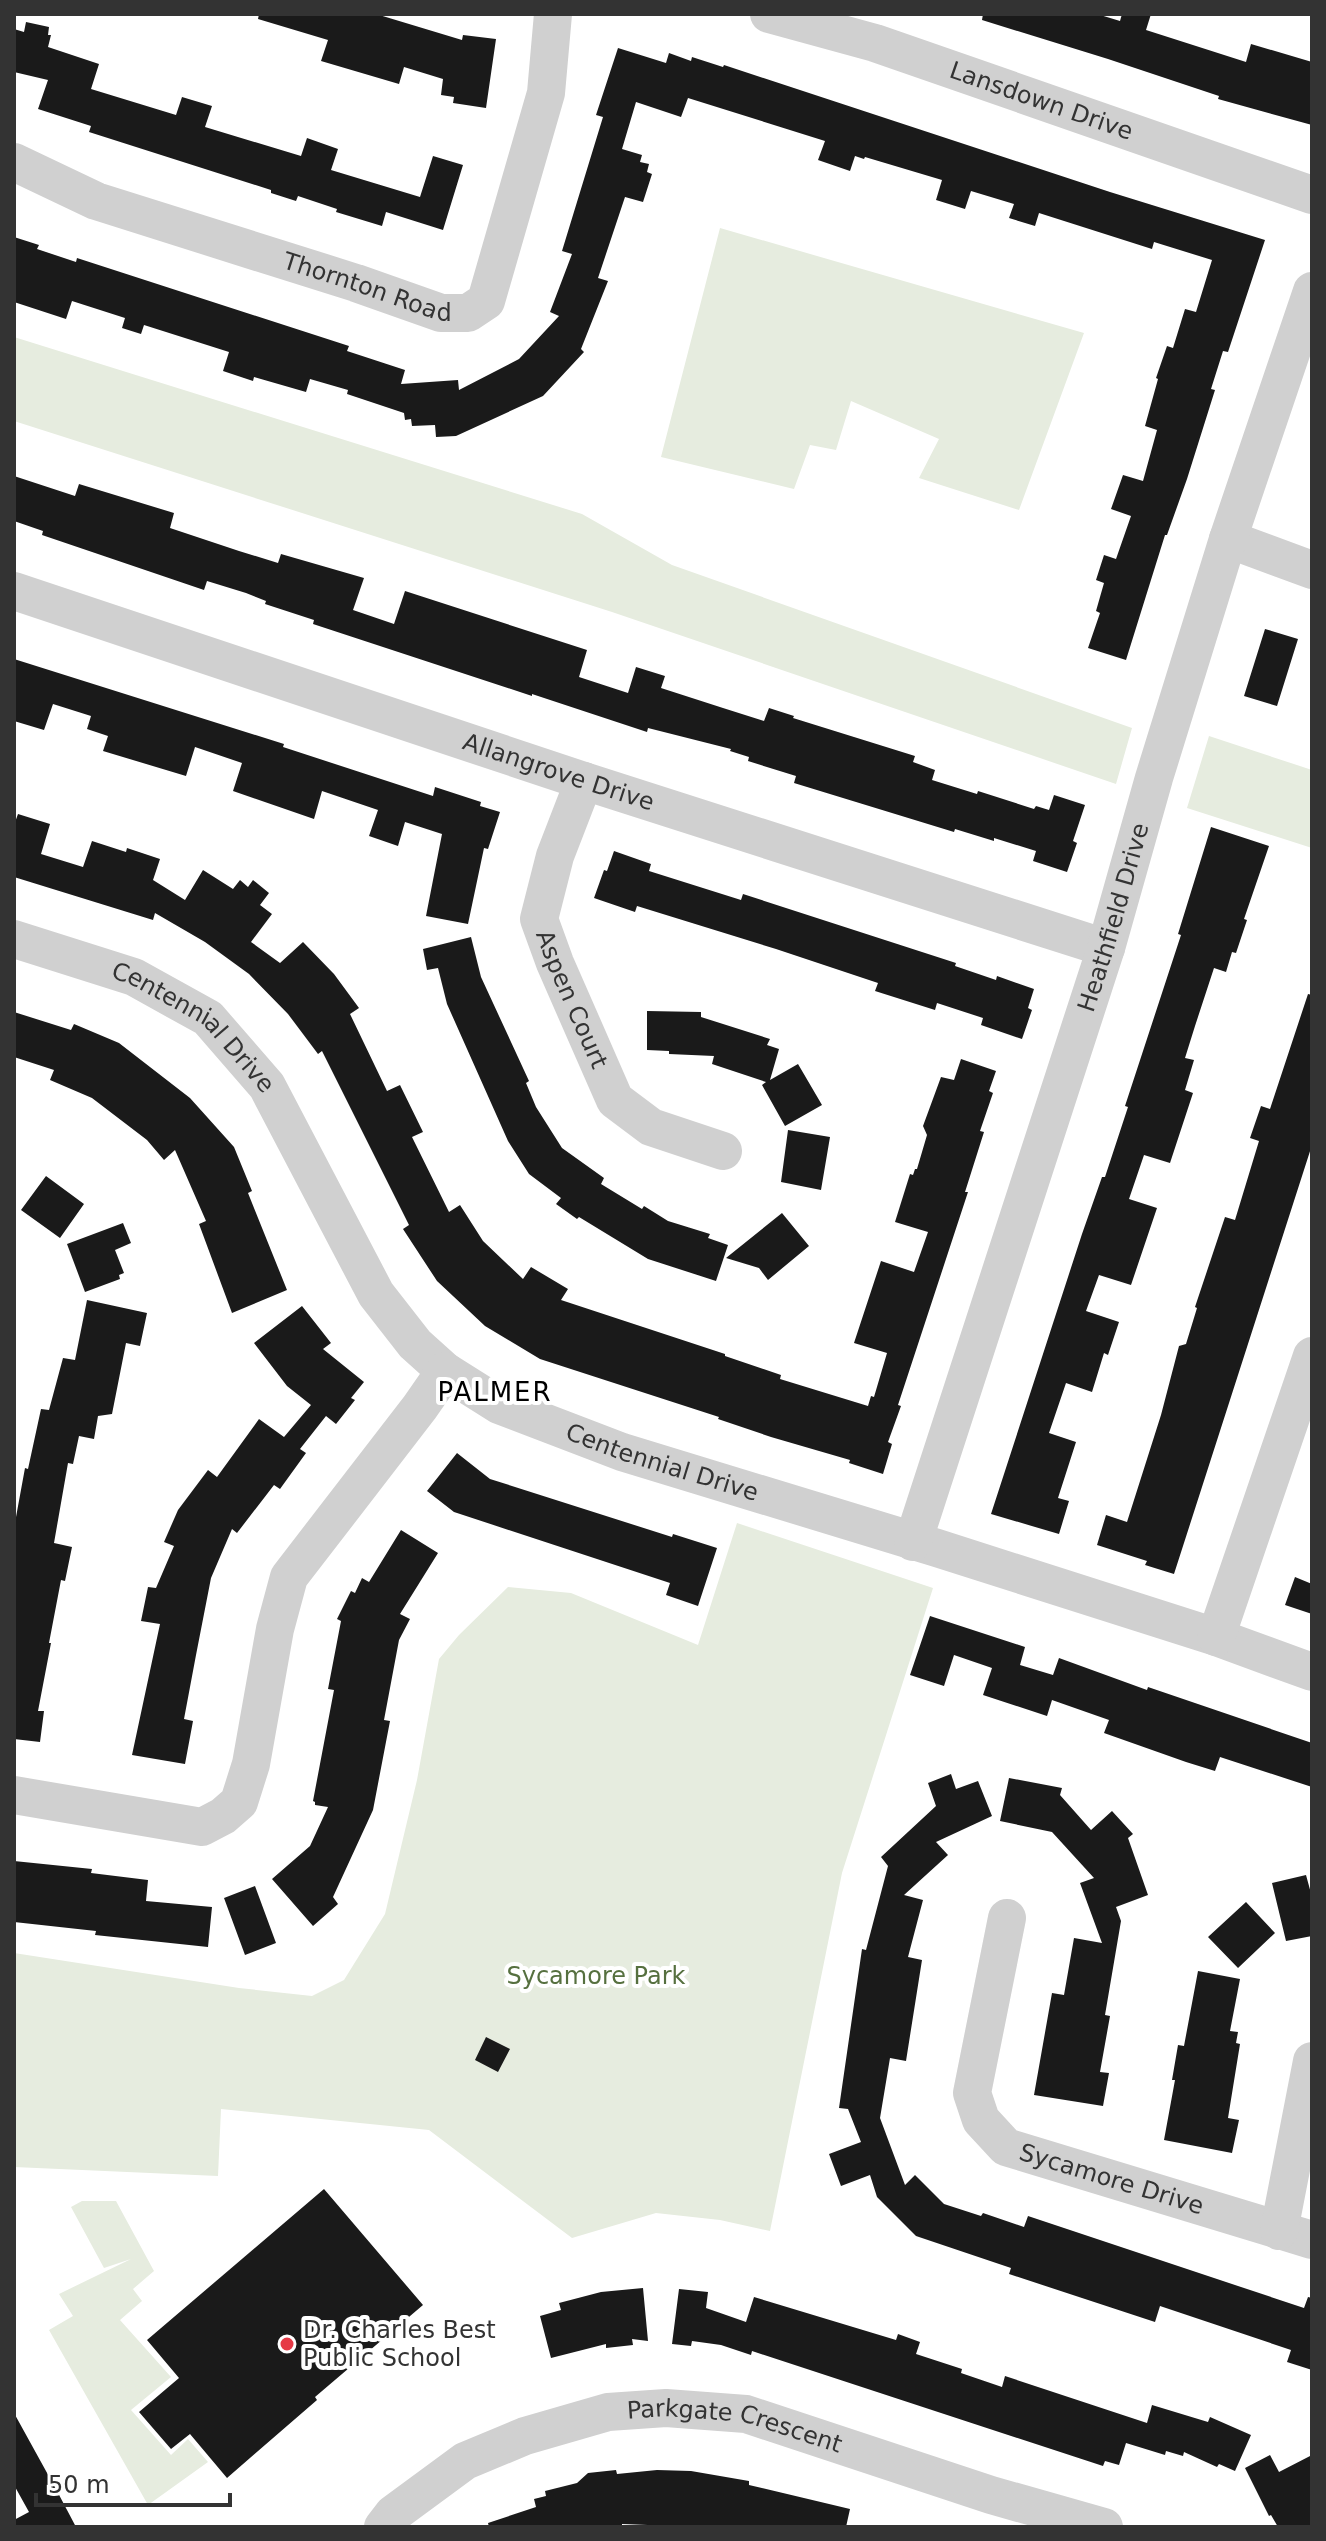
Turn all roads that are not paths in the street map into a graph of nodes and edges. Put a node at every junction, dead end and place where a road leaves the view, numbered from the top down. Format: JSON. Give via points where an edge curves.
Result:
{"nodes":[{"id":1,"x":553,"y":14,"type":"edge"},
{"id":2,"x":769,"y":14,"type":"edge"},
{"id":3,"x":14,"y":162,"type":"edge"},
{"id":4,"x":1312,"y":195,"type":"edge"},
{"id":5,"x":1312,"y":291,"type":"edge"},
{"id":6,"x":1228,"y":539,"type":"junction"},
{"id":7,"x":1312,"y":570,"type":"edge"},
{"id":8,"x":14,"y":591,"type":"edge"},
{"id":9,"x":584,"y":781,"type":"junction"},
{"id":10,"x":14,"y":939,"type":"edge"},
{"id":11,"x":1106,"y":948,"type":"junction"},
{"id":12,"x":723,"y":1151,"type":"dead end"},
{"id":13,"x":1312,"y":1356,"type":"edge"},
{"id":14,"x":445,"y":1371,"type":"junction"},
{"id":15,"x":913,"y":1542,"type":"junction"},
{"id":16,"x":1216,"y":1637,"type":"junction"},
{"id":17,"x":1312,"y":1672,"type":"edge"},
{"id":18,"x":14,"y":1795,"type":"edge"},
{"id":19,"x":1007,"y":1918,"type":"dead end"},
{"id":20,"x":1312,"y":2061,"type":"edge"},
{"id":21,"x":1295,"y":2236,"type":"edge"},
{"id":22,"x":383,"y":2527,"type":"edge"},
{"id":23,"x":1104,"y":2527,"type":"edge"}],
"edges":[{"from":1,"to":3,"type":"street","name":"Thornton Road","via":[[546,93],[486,301],[468,313],[441,313],[96,201]]},
{"from":2,"to":4,"type":"street","name":"Lansdown Drive","via":[[875,43]]},
{"from":5,"to":6,"type":"street","name":"Heathfield Drive"},
{"from":6,"to":7,"type":"street"},
{"from":6,"to":11,"type":"street","name":"Heathfield Drive"},
{"from":8,"to":9,"type":"street","name":"Allangrove Drive"},
{"from":9,"to":11,"type":"street","name":"Allangrove Drive"},
{"from":9,"to":12,"type":"street","name":"Aspen Court","via":[[545,893],[539,919],[544,933],[615,1100],[651,1127]]},
{"from":10,"to":14,"type":"street","name":"Centennial Drive","via":[[134,977],[208,1018],[267,1086],[376,1294],[415,1344]]},
{"from":11,"to":15,"type":"street","name":"Heathfield Drive"},
{"from":13,"to":16,"type":"street"},
{"from":14,"to":15,"type":"street","name":"Centennial Drive","via":[[499,1405],[622,1452]]},
{"from":14,"to":18,"type":"street","via":[[289,1577],[239,1802],[202,1827]]},
{"from":15,"to":16,"type":"street","name":"Centennial Drive"},
{"from":16,"to":17,"type":"street","name":"Centennial Drive"},
{"from":19,"to":21,"type":"street","name":"Sycamore Drive","via":[[972,2093],[981,2120],[1006,2147]]},
{"from":20,"to":21,"type":"street"},
{"from":22,"to":23,"type":"street","name":"Parkgate Crescent","via":[[465,2461],[525,2436],[608,2412],[666,2408],[746,2414]]}]}
